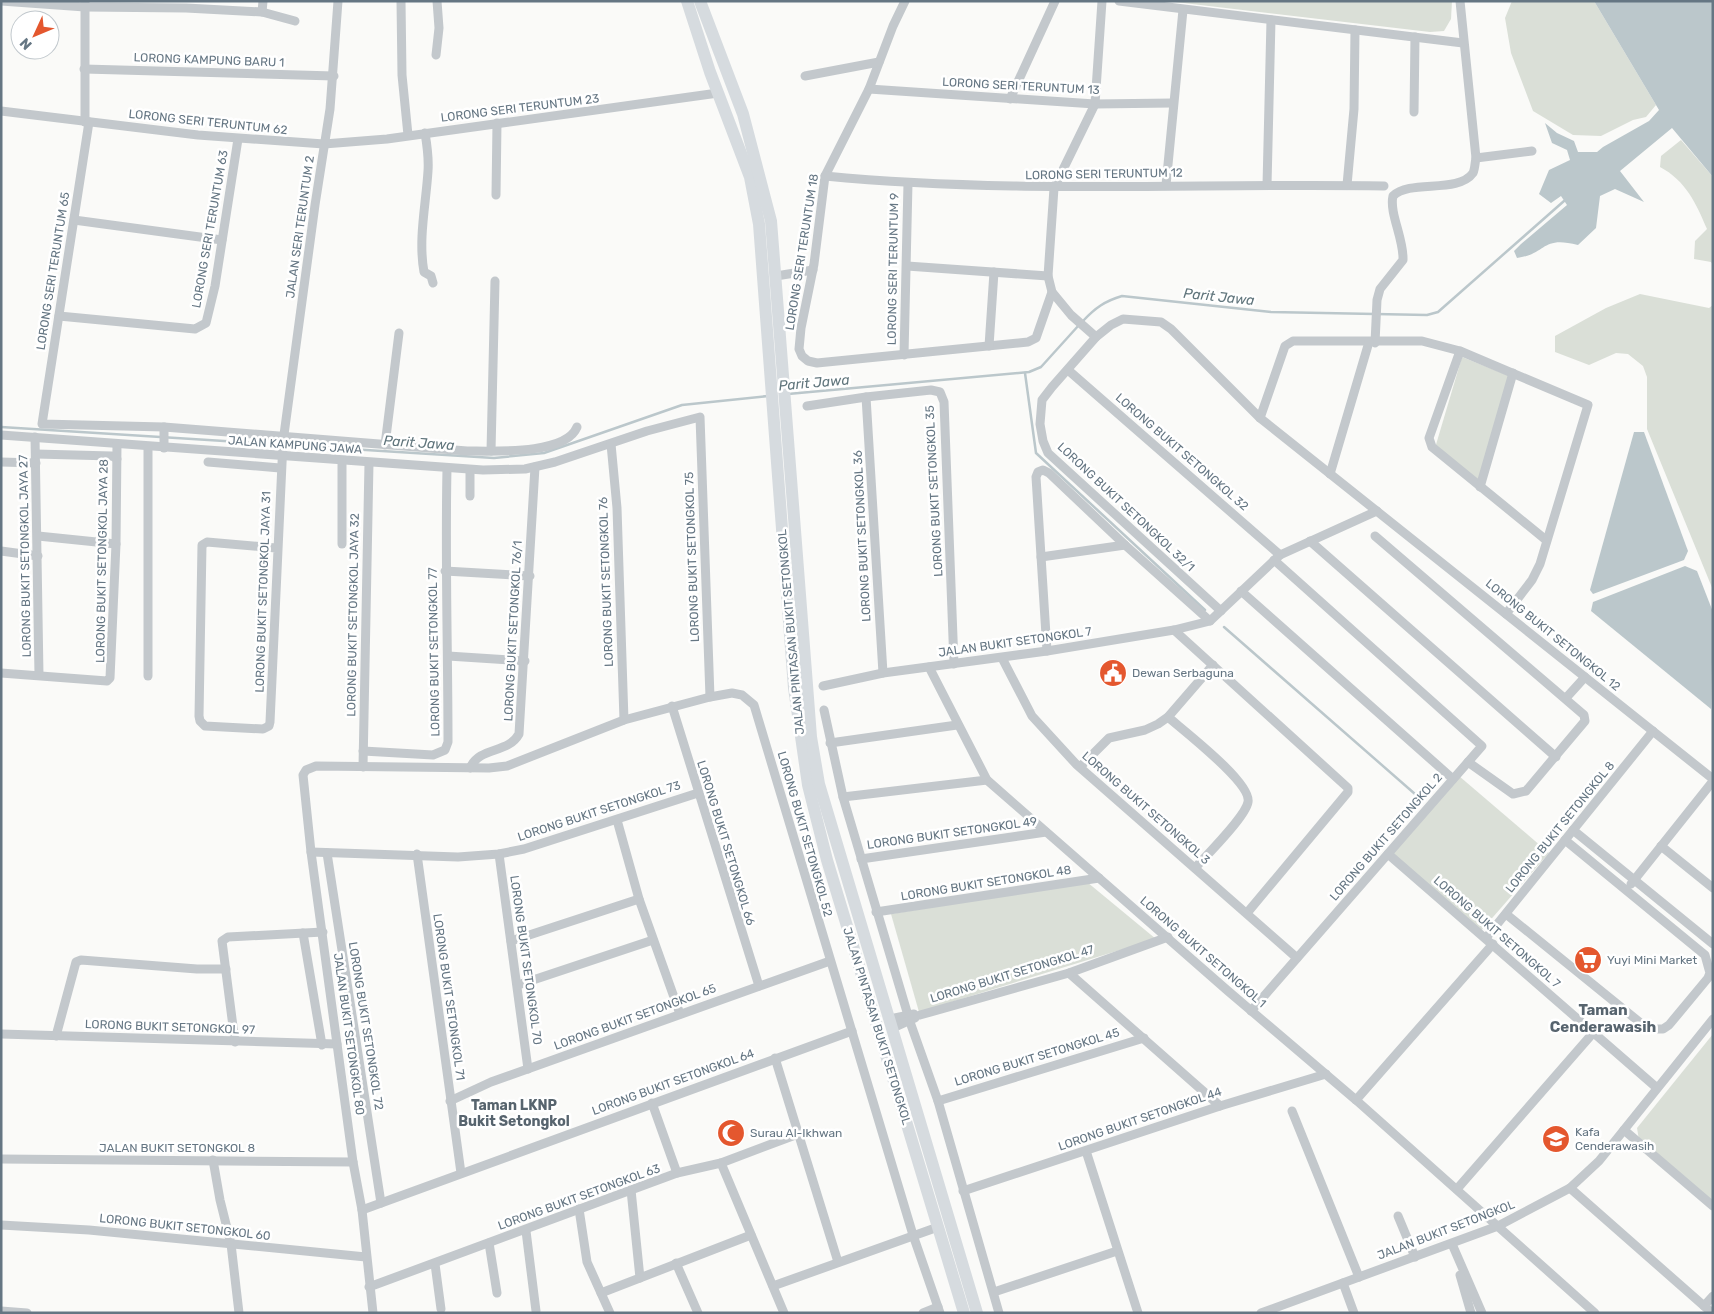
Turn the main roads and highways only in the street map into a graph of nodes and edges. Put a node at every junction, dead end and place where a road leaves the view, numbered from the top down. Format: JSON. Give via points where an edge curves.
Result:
{"nodes":[{"id":1,"x":687,"y":1,"type":"edge"},
{"id":2,"x":700,"y":1,"type":"edge"},
{"id":3,"x":724,"y":62,"type":"junction"},
{"id":4,"x":710,"y":72,"type":"junction"},
{"id":5,"x":964,"y":1313,"type":"edge"},
{"id":6,"x":977,"y":1313,"type":"edge"}],
"edges":[{"from":1,"to":4,"type":"main road","name":"JALAN PINTASAN BUKIT SETONGKOL"},
{"from":2,"to":3,"type":"main road","name":"JALAN PINTASAN BUKIT SETONGKOL"},
{"from":3,"to":4,"type":"main road","via":[[719,70]]},
{"from":3,"to":6,"type":"main road","name":"JALAN PINTASAN BUKIT SETONGKOL","via":[[743,114],[769,212],[811,737],[822,792]]},
{"from":4,"to":5,"type":"main road","name":"JALAN PINTASAN BUKIT SETONGKOL","via":[[750,177],[759,224],[794,688],[808,785],[935,1228]]}]}
